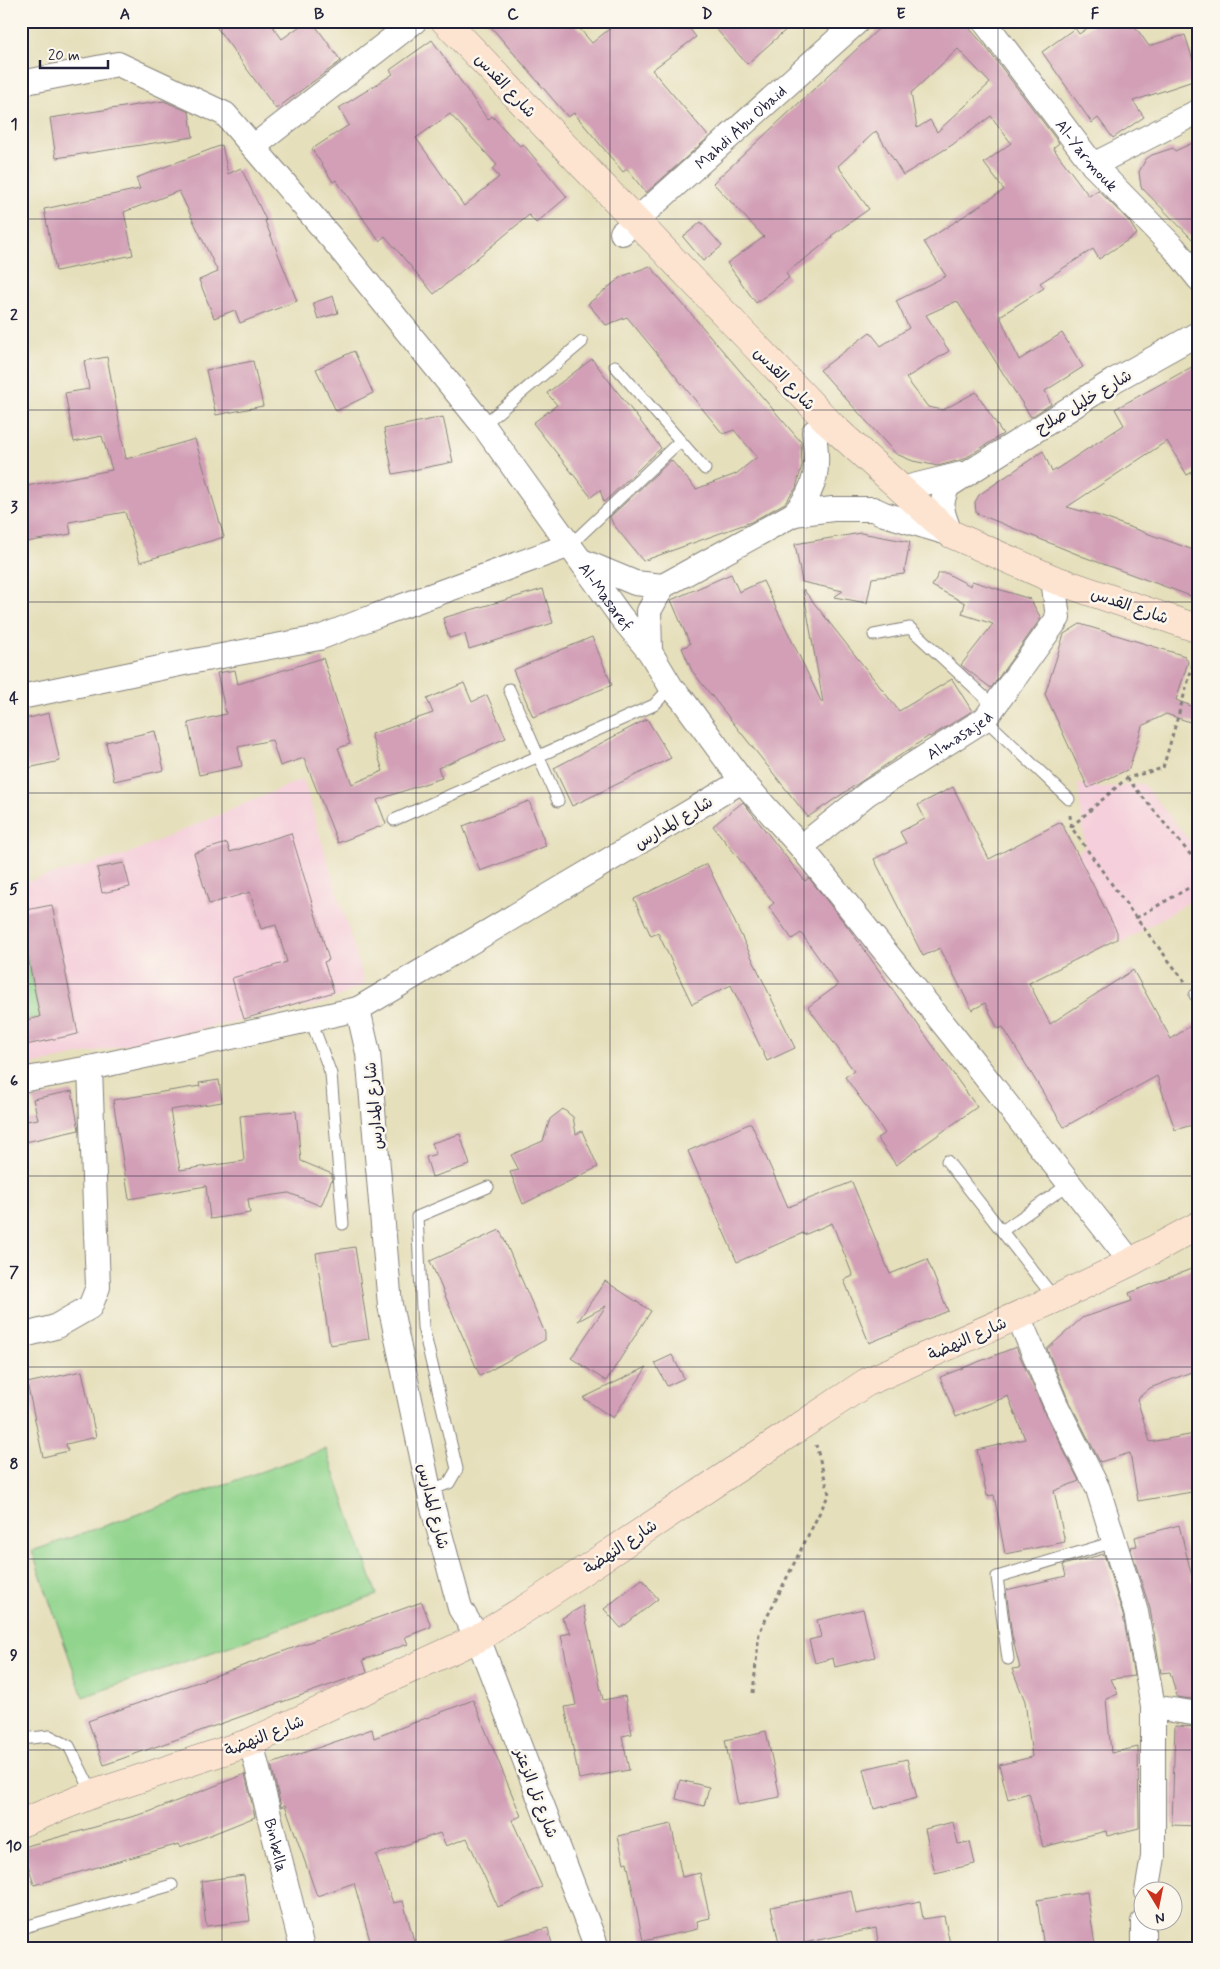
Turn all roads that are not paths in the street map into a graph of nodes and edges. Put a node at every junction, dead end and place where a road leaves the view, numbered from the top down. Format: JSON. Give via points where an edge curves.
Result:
{"nodes":[{"id":1,"x":416,"y":21,"type":"edge"},
{"id":2,"x":424,"y":21,"type":"edge"},
{"id":3,"x":445,"y":21,"type":"edge"},
{"id":4,"x":858,"y":21,"type":"edge"},
{"id":5,"x":984,"y":21,"type":"edge"},
{"id":6,"x":21,"y":83,"type":"edge"},
{"id":7,"x":1199,"y":110,"type":"edge"},
{"id":8,"x":253,"y":147,"type":"junction"},
{"id":9,"x":1093,"y":165,"type":"junction"},
{"id":10,"x":628,"y":227,"type":"junction"},
{"id":11,"x":1199,"y":279,"type":"edge"},
{"id":12,"x":1199,"y":333,"type":"edge"},
{"id":13,"x":582,"y":342,"type":"dead end"},
{"id":14,"x":615,"y":366,"type":"dead end"},
{"id":15,"x":483,"y":425,"type":"junction"},
{"id":16,"x":814,"y":432,"type":"junction"},
{"id":17,"x":679,"y":442,"type":"junction"},
{"id":18,"x":705,"y":469,"type":"dead end"},
{"id":19,"x":968,"y":472,"type":"junction"},
{"id":20,"x":901,"y":489,"type":"junction"},
{"id":21,"x":794,"y":514,"type":"junction"},
{"id":22,"x":950,"y":534,"type":"junction"},
{"id":23,"x":576,"y":553,"type":"junction"},
{"id":24,"x":1053,"y":579,"type":"junction"},
{"id":25,"x":663,"y":586,"type":"junction"},
{"id":26,"x":874,"y":635,"type":"dead end"},
{"id":27,"x":1197,"y":641,"type":"edge"},
{"id":28,"x":650,"y":652,"type":"junction"},
{"id":29,"x":671,"y":687,"type":"junction"},
{"id":30,"x":509,"y":689,"type":"dead end"},
{"id":31,"x":21,"y":697,"type":"edge"},
{"id":32,"x":989,"y":712,"type":"junction"},
{"id":33,"x":539,"y":756,"type":"junction"},
{"id":34,"x":742,"y":780,"type":"junction"},
{"id":35,"x":1069,"y":799,"type":"road end"},
{"id":36,"x":558,"y":801,"type":"dead end"},
{"id":37,"x":394,"y":820,"type":"dead end"},
{"id":38,"x":801,"y":846,"type":"junction"},
{"id":39,"x":358,"y":1009,"type":"junction"},
{"id":40,"x":310,"y":1018,"type":"junction"},
{"id":41,"x":90,"y":1068,"type":"junction"},
{"id":42,"x":21,"y":1080,"type":"edge"},
{"id":43,"x":947,"y":1161,"type":"dead end"},
{"id":44,"x":1069,"y":1184,"type":"junction"},
{"id":45,"x":488,"y":1186,"type":"dead end"},
{"id":46,"x":1199,"y":1214,"type":"edge"},
{"id":47,"x":343,"y":1224,"type":"dead end"},
{"id":48,"x":1199,"y":1225,"type":"edge"},
{"id":49,"x":1002,"y":1231,"type":"junction"},
{"id":50,"x":1131,"y":1262,"type":"junction"},
{"id":51,"x":1055,"y":1299,"type":"junction"},
{"id":52,"x":1018,"y":1316,"type":"junction"},
{"id":53,"x":21,"y":1336,"type":"edge"},
{"id":54,"x":429,"y":1492,"type":"junction"},
{"id":55,"x":1114,"y":1542,"type":"junction"},
{"id":56,"x":478,"y":1638,"type":"junction"},
{"id":57,"x":1008,"y":1659,"type":"dead end"},
{"id":58,"x":1153,"y":1706,"type":"junction"},
{"id":59,"x":1199,"y":1714,"type":"edge"},
{"id":60,"x":21,"y":1739,"type":"edge"},
{"id":61,"x":251,"y":1742,"type":"junction"},
{"id":62,"x":93,"y":1794,"type":"junction"},
{"id":63,"x":21,"y":1823,"type":"edge"},
{"id":64,"x":1149,"y":1882,"type":"edge"},
{"id":65,"x":172,"y":1885,"type":"dead end"},
{"id":66,"x":21,"y":1928,"type":"edge"},
{"id":67,"x":1143,"y":1932,"type":"edge"},
{"id":68,"x":302,"y":1948,"type":"edge"},
{"id":69,"x":597,"y":1948,"type":"edge"},
{"id":70,"x":1143,"y":1948,"type":"edge"}],
"edges":[{"from":1,"to":8,"type":"street"},
{"from":2,"to":10,"type":"main road"},
{"from":3,"to":10,"type":"main road","name":"شارع القدس"},
{"from":4,"to":10,"type":"street","name":"Mahdi Abu Obaid"},
{"from":5,"to":9,"type":"street","name":"Al-Yarmouk"},
{"from":6,"to":8,"type":"street","via":[[118,64],[225,114]]},
{"from":7,"to":9,"type":"street"},
{"from":8,"to":15,"type":"street"},
{"from":9,"to":11,"type":"street","name":"Al-Yarmouk","via":[[1174,248]]},
{"from":10,"to":16,"type":"main road"},
{"from":10,"to":20,"type":"main road","name":"شارع القدس"},
{"from":12,"to":19,"type":"street","name":"شارع خليل صلاح","via":[[1113,381]]},
{"from":13,"to":15,"type":"lane"},
{"from":14,"to":17,"type":"lane"},
{"from":15,"to":23,"type":"street"},
{"from":16,"to":20,"type":"main road","via":[[852,471],[870,482],[892,490]]},
{"from":16,"to":21,"type":"street","via":[[818,465],[806,501]]},
{"from":17,"to":18,"type":"lane"},
{"from":17,"to":23,"type":"lane"},
{"from":19,"to":20,"type":"street"},
{"from":19,"to":22,"type":"street","via":[[948,486],[943,496],[941,512]]},
{"from":20,"to":22,"type":"main road","name":"شارع القدس"},
{"from":21,"to":22,"type":"street","via":[[833,509],[873,509]]},
{"from":21,"to":25,"type":"street"},
{"from":22,"to":24,"type":"main road","name":"شارع القدس"},
{"from":23,"to":25,"type":"street","name":"Al-Masaref","via":[[635,583]]},
{"from":23,"to":28,"type":"street","name":"Al-Masaref"},
{"from":23,"to":31,"type":"street","via":[[378,615],[319,638]]},
{"from":24,"to":27,"type":"main road","name":"شارع القدس"},
{"from":24,"to":32,"type":"street","name":"Almasajed","via":[[1058,618]]},
{"from":25,"to":28,"type":"street","name":"Al-Masaref","via":[[649,611]]},
{"from":26,"to":32,"type":"lane","via":[[910,628]]},
{"from":28,"to":29,"type":"street","name":"Al-Masaref"},
{"from":29,"to":33,"type":"lane","via":[[654,705]]},
{"from":29,"to":34,"type":"street","name":"Al-Masaref"},
{"from":30,"to":33,"type":"lane"},
{"from":32,"to":35,"type":"lane"},
{"from":32,"to":38,"type":"street","name":"Almasajed","via":[[868,793]]},
{"from":33,"to":36,"type":"lane"},
{"from":33,"to":37,"type":"lane"},
{"from":34,"to":38,"type":"street","name":"Al-Masaref"},
{"from":34,"to":39,"type":"street","name":"شارع المدارس"},
{"from":38,"to":44,"type":"street","name":"Al-Masaref"},
{"from":39,"to":40,"type":"street"},
{"from":39,"to":54,"type":"street","name":"شارع المدارس","via":[[368,1053],[390,1305]]},
{"from":40,"to":41,"type":"street"},
{"from":40,"to":47,"type":"lane","via":[[331,1074]]},
{"from":41,"to":42,"type":"street"},
{"from":41,"to":53,"type":"street","via":[[98,1287],[90,1308],[55,1327]]},
{"from":43,"to":49,"type":"lane"},
{"from":44,"to":49,"type":"lane"},
{"from":44,"to":50,"type":"street","name":"Al-Masaref"},
{"from":45,"to":54,"type":"lane","via":[[416,1217],[423,1327],[457,1469],[449,1483]]},
{"from":46,"to":50,"type":"lane","via":[[1147,1243]]},
{"from":48,"to":50,"type":"main road","name":"شارع النهضة"},
{"from":49,"to":51,"type":"lane"},
{"from":50,"to":51,"type":"main road","name":"شارع النهضة"},
{"from":51,"to":52,"type":"main road","name":"شارع النهضة"},
{"from":52,"to":55,"type":"street","via":[[1056,1405],[1098,1489]]},
{"from":52,"to":56,"type":"main road","name":"شارع النهضة","via":[[867,1382]]},
{"from":54,"to":56,"type":"street","name":"شارع المدارس","via":[[460,1608]]},
{"from":55,"to":57,"type":"lane","via":[[997,1576]]},
{"from":55,"to":58,"type":"street","via":[[1136,1612]]},
{"from":56,"to":61,"type":"main road","name":"شارع النهضة"},
{"from":56,"to":69,"type":"street","name":"شارع تل الزعتر"},
{"from":58,"to":59,"type":"street"},
{"from":58,"to":64,"type":"street","via":[[1153,1857]]},
{"from":60,"to":62,"type":"lane","via":[[50,1736],[68,1746]]},
{"from":61,"to":62,"type":"main road","name":"شارع النهضة"},
{"from":61,"to":68,"type":"street","name":"Binbella"},
{"from":62,"to":63,"type":"main road","name":"شارع النهضة"},
{"from":65,"to":66,"type":"lane"},
{"from":67,"to":70,"type":"street"}]}
